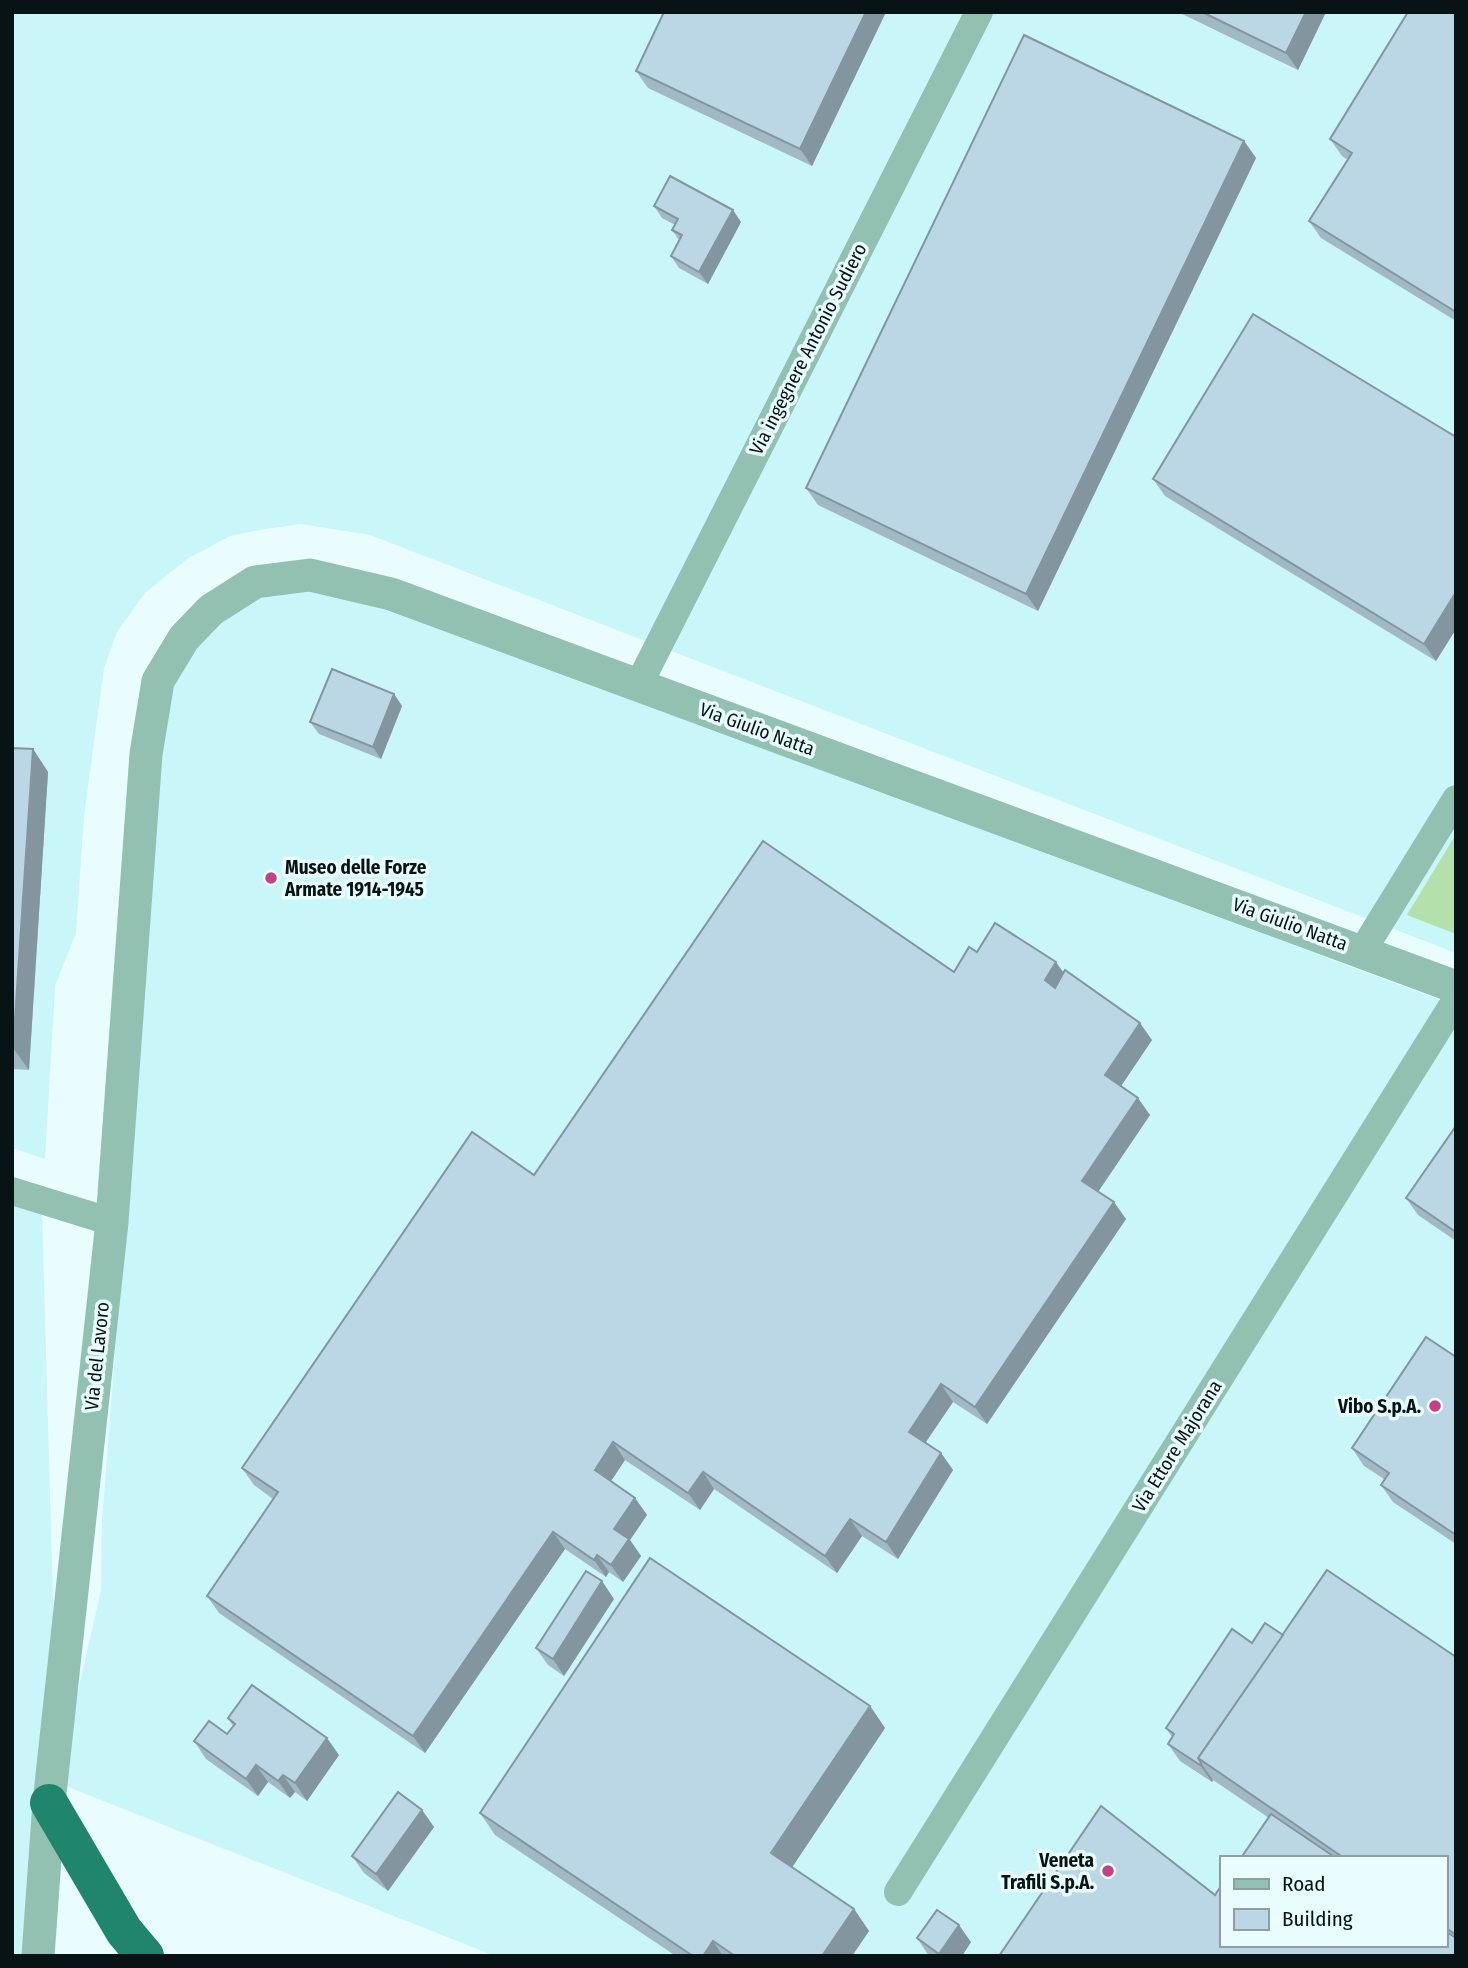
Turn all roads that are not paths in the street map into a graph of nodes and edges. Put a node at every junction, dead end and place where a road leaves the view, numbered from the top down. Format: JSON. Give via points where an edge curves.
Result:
{"nodes":[{"id":1,"x":979,"y":12,"type":"edge"},
{"id":2,"x":638,"y":686,"type":"junction"},
{"id":3,"x":146,"y":754,"type":"joint"},
{"id":4,"x":1456,"y":799,"type":"edge"},
{"id":5,"x":1363,"y":950,"type":"junction"},
{"id":6,"x":1456,"y":987,"type":"edge"},
{"id":7,"x":1456,"y":1000,"type":"edge"},
{"id":8,"x":12,"y":1191,"type":"edge"},
{"id":9,"x":112,"y":1222,"type":"junction"},
{"id":10,"x":49,"y":1803,"type":"junction"},
{"id":11,"x":898,"y":1892,"type":"dead end"},
{"id":12,"x":38,"y":1956,"type":"edge"},
{"id":13,"x":145,"y":1956,"type":"edge"}],
"edges":[{"from":1,"to":2,"type":"street","name":"Via ingegnere Antonio Sudiero"},
{"from":2,"to":3,"type":"street","name":"Via Giulio Natta","via":[[391,594],[310,575],[255,582],[211,610],[184,638],[158,681]]},
{"from":2,"to":5,"type":"street","name":"Via Giulio Natta"},
{"from":3,"to":9,"type":"street","name":"Via del Lavoro"},
{"from":4,"to":5,"type":"street"},
{"from":5,"to":6,"type":"street","name":"Via Giulio Natta"},
{"from":7,"to":11,"type":"street","name":"Via Ettore Majorana"},
{"from":8,"to":9,"type":"street"},
{"from":9,"to":10,"type":"street","name":"Via del Lavoro"},
{"from":10,"to":12,"type":"street","name":"Via del Lavoro"},
{"from":10,"to":13,"type":"highway","via":[[124,1931]]}]}
